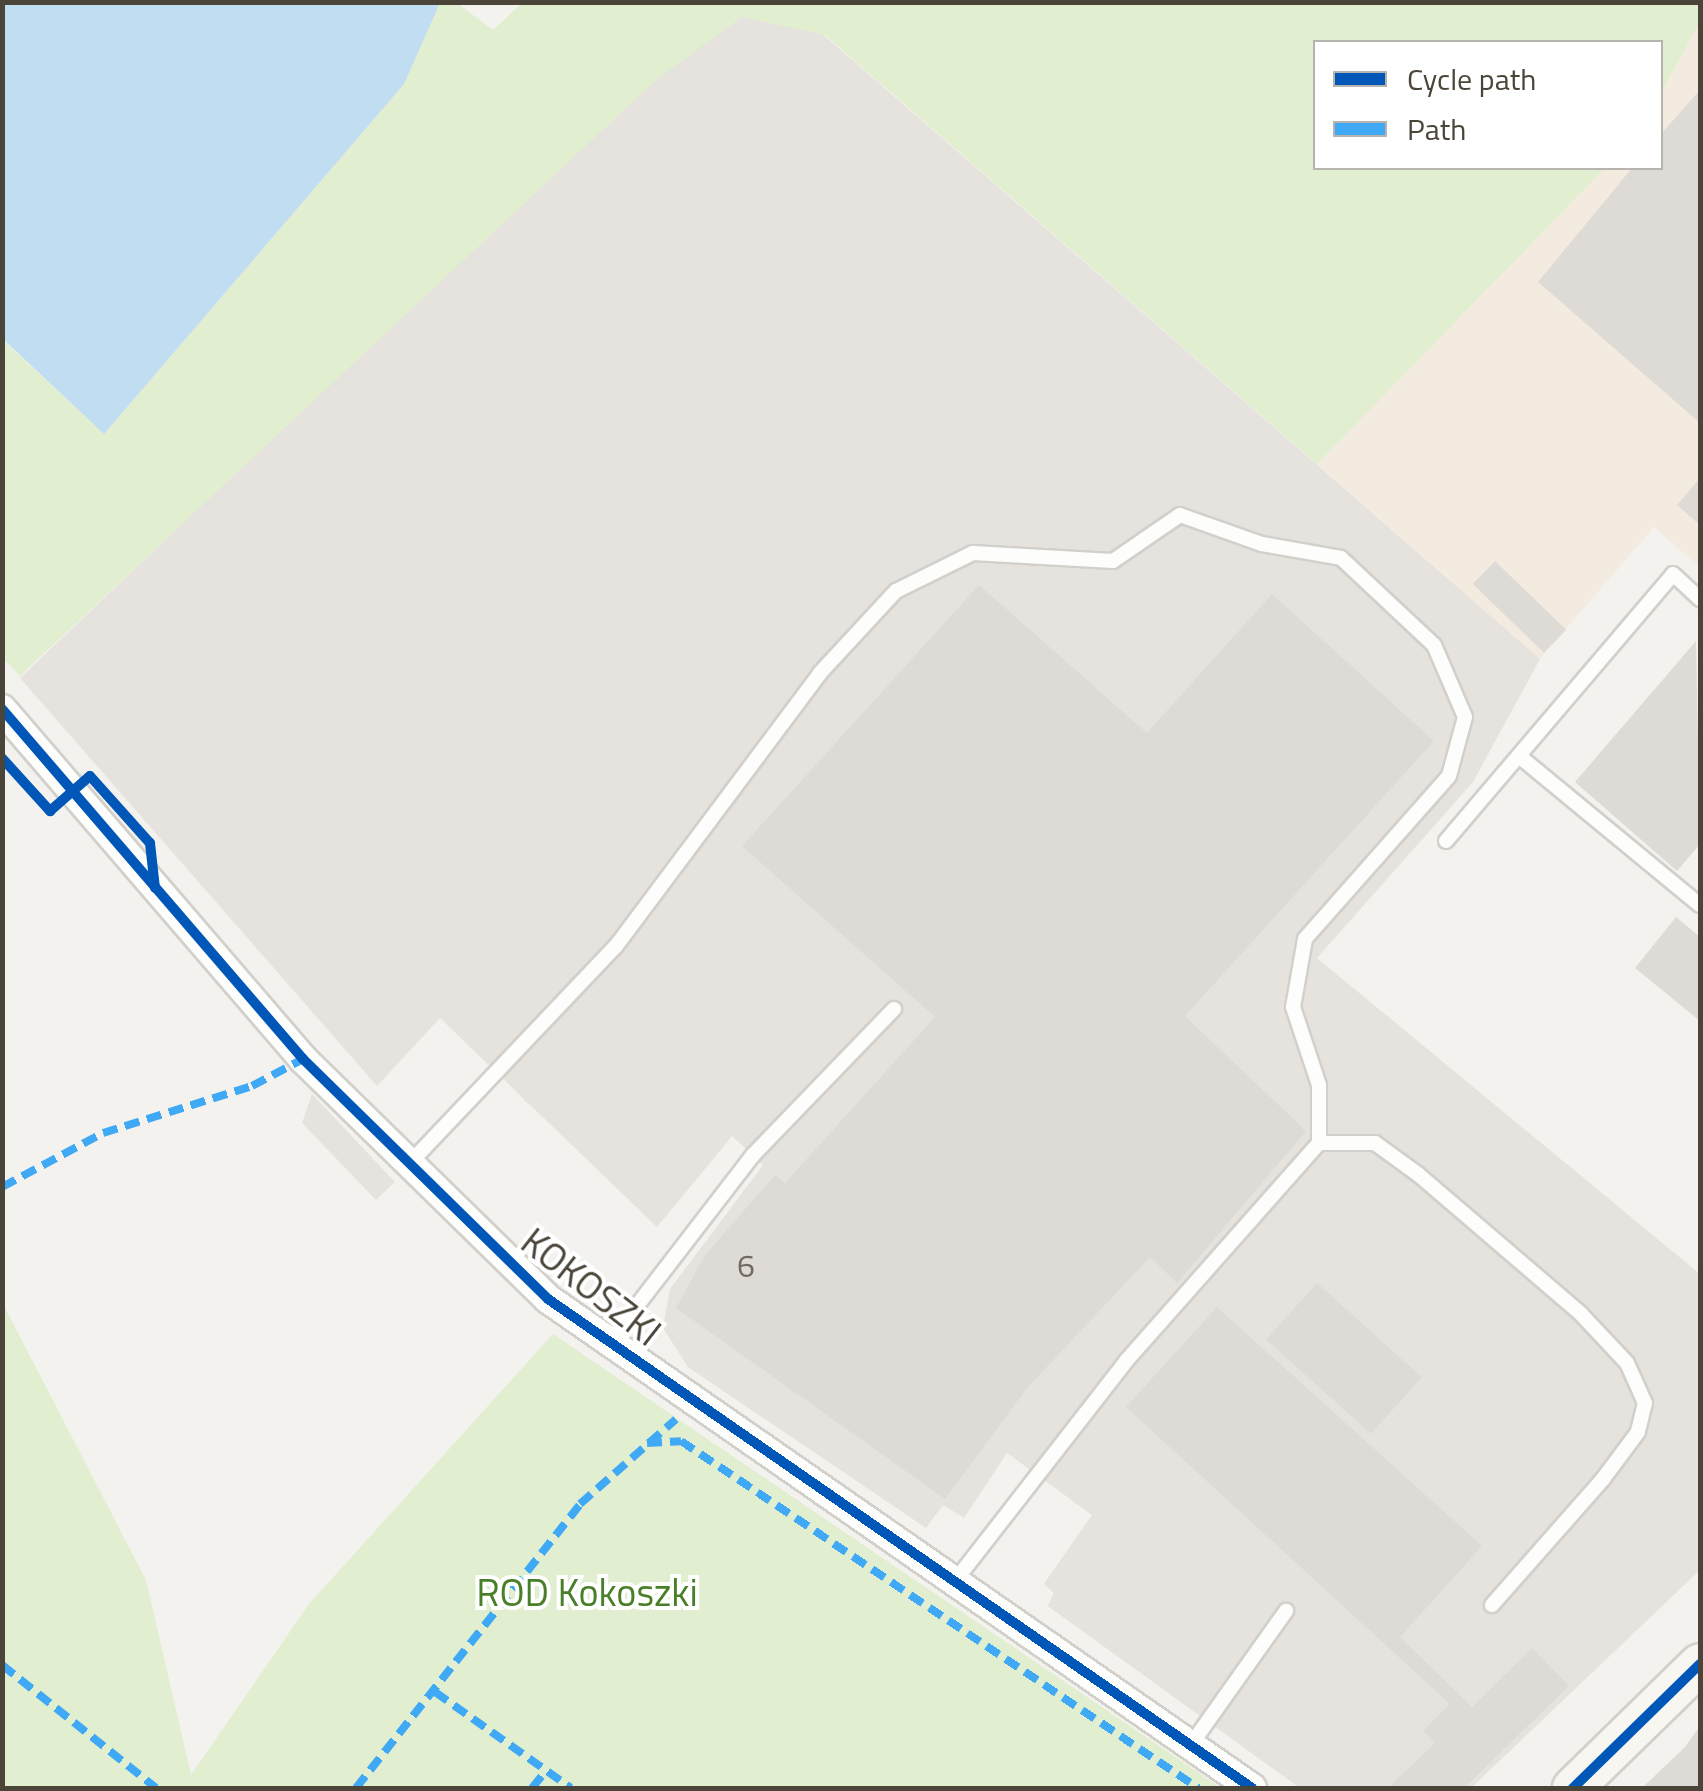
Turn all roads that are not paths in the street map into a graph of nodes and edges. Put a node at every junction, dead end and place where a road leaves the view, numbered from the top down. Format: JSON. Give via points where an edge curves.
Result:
{"nodes":[{"id":1,"x":1700,"y":599,"type":"edge"},
{"id":2,"x":2,"y":709,"type":"edge"},
{"id":3,"x":1519,"y":756,"type":"junction"},
{"id":4,"x":1446,"y":842,"type":"dead end"},
{"id":5,"x":1700,"y":906,"type":"edge"},
{"id":6,"x":894,"y":1009,"type":"dead end"},
{"id":7,"x":1319,"y":1143,"type":"junction"},
{"id":8,"x":406,"y":1166,"type":"junction"},
{"id":9,"x":609,"y":1342,"type":"junction"},
{"id":10,"x":954,"y":1582,"type":"junction"},
{"id":11,"x":1492,"y":1605,"type":"dead end"},
{"id":12,"x":1286,"y":1611,"type":"dead end"},
{"id":13,"x":1700,"y":1664,"type":"edge"},
{"id":14,"x":1190,"y":1746,"type":"junction"},
{"id":15,"x":1252,"y":1788,"type":"edge"},
{"id":16,"x":1572,"y":1788,"type":"edge"}],
"edges":[{"from":1,"to":3,"type":"lane","via":[[1674,574]]},
{"from":2,"to":8,"type":"street","name":"KOKOSZKI"},
{"from":3,"to":4,"type":"lane"},
{"from":3,"to":5,"type":"lane"},
{"from":6,"to":9,"type":"lane","via":[[764,1142]]},
{"from":7,"to":8,"type":"lane","via":[[1319,1085],[1293,1007],[1304,939],[1448,776],[1465,718],[1434,645],[1341,558],[1262,544],[1180,515],[1113,561],[973,553],[896,591],[820,672],[616,946]]},
{"from":7,"to":10,"type":"lane","via":[[1127,1360]]},
{"from":7,"to":11,"type":"lane","via":[[1376,1143],[1419,1175],[1582,1314],[1627,1363],[1645,1403],[1638,1432],[1603,1479]]},
{"from":8,"to":9,"type":"street","name":"KOKOSZKI","via":[[548,1300]]},
{"from":9,"to":10,"type":"street","name":"KOKOSZKI"},
{"from":10,"to":14,"type":"street","name":"KOKOSZKI"},
{"from":12,"to":14,"type":"lane"},
{"from":13,"to":16,"type":"street"},
{"from":14,"to":15,"type":"street","name":"KOKOSZKI"}]}
